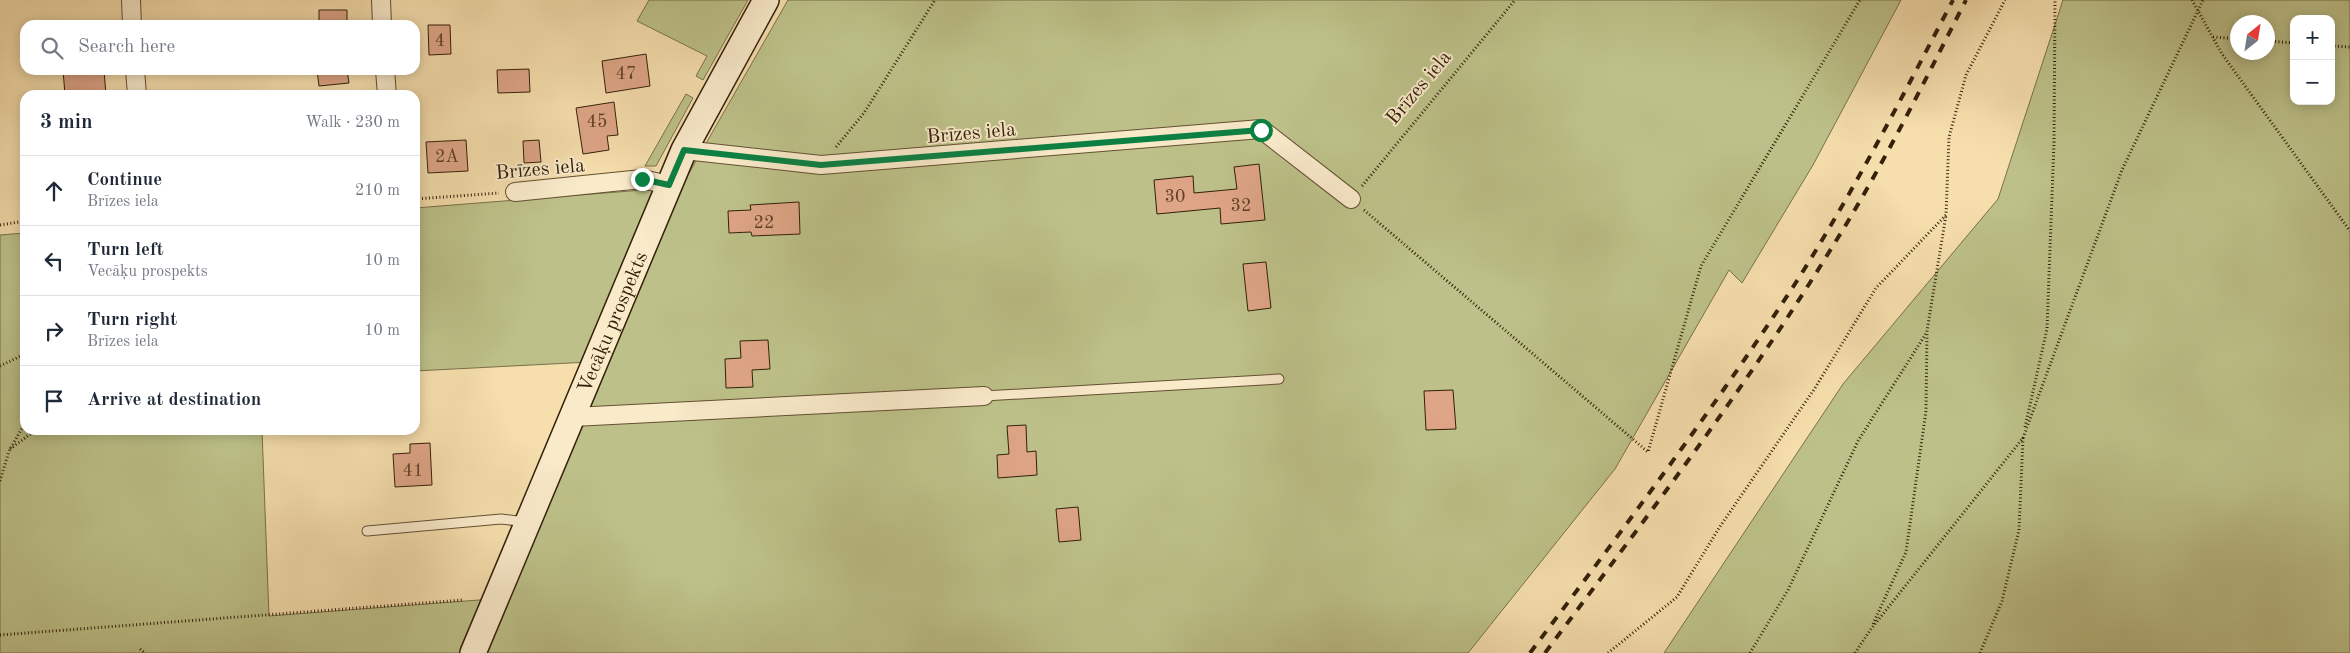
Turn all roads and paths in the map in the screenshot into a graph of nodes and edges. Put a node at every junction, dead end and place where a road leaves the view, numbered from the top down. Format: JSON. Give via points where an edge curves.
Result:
{"nodes":[{"id":1,"x":131,"y":0,"type":"edge"},
{"id":2,"x":380,"y":0,"type":"edge"},
{"id":3,"x":766,"y":0,"type":"edge"},
{"id":4,"x":935,"y":0,"type":"edge"},
{"id":5,"x":1516,"y":0,"type":"edge"},
{"id":6,"x":1860,"y":0,"type":"edge"},
{"id":7,"x":2005,"y":0,"type":"edge"},
{"id":8,"x":2055,"y":0,"type":"edge"},
{"id":9,"x":2192,"y":0,"type":"edge"},
{"id":10,"x":2204,"y":0,"type":"edge"},
{"id":11,"x":2198,"y":11,"type":"junction"},
{"id":12,"x":132,"y":20,"type":"edge"},
{"id":13,"x":382,"y":20,"type":"edge"},
{"id":14,"x":2212,"y":37,"type":"junction"},
{"id":15,"x":2230,"y":38,"type":"edge"},
{"id":16,"x":2275,"y":42,"type":"edge"},
{"id":17,"x":2290,"y":43,"type":"edge"},
{"id":18,"x":2335,"y":46,"type":"edge"},
{"id":19,"x":2350,"y":47,"type":"edge"},
{"id":20,"x":135,"y":75,"type":"edge"},
{"id":21,"x":385,"y":75,"type":"edge"},
{"id":22,"x":137,"y":90,"type":"edge"},
{"id":23,"x":387,"y":90,"type":"edge"},
{"id":24,"x":684,"y":150,"type":"junction"},
{"id":25,"x":821,"y":165,"type":"junction"},
{"id":26,"x":669,"y":185,"type":"junction"},
{"id":27,"x":515,"y":192,"type":"joint"},
{"id":28,"x":420,"y":199,"type":"edge"},
{"id":29,"x":1352,"y":199,"type":"junction"},
{"id":30,"x":1946,"y":215,"type":"junction"},
{"id":31,"x":20,"y":222,"type":"edge"},
{"id":32,"x":0,"y":225,"type":"edge"},
{"id":33,"x":2350,"y":231,"type":"edge"},
{"id":34,"x":1927,"y":331,"type":"junction"},
{"id":35,"x":20,"y":356,"type":"edge"},
{"id":36,"x":0,"y":366,"type":"edge"},
{"id":37,"x":1279,"y":379,"type":"dead end"},
{"id":38,"x":984,"y":396,"type":"joint"},
{"id":39,"x":573,"y":417,"type":"junction"},
{"id":40,"x":20,"y":430,"type":"edge"},
{"id":41,"x":29,"y":435,"type":"edge"},
{"id":42,"x":2023,"y":438,"type":"junction"},
{"id":43,"x":8,"y":450,"type":"junction"},
{"id":44,"x":0,"y":481,"type":"edge"},
{"id":45,"x":529,"y":522,"type":"junction"},
{"id":46,"x":367,"y":531,"type":"dead end"},
{"id":47,"x":464,"y":600,"type":"dead end"},
{"id":48,"x":1871,"y":629,"type":"junction"},
{"id":49,"x":0,"y":635,"type":"edge"},
{"id":50,"x":140,"y":649,"type":"dead end"},
{"id":51,"x":145,"y":653,"type":"edge"},
{"id":52,"x":473,"y":653,"type":"edge"},
{"id":53,"x":1608,"y":653,"type":"edge"},
{"id":54,"x":1750,"y":653,"type":"edge"},
{"id":55,"x":1855,"y":653,"type":"edge"},
{"id":56,"x":1980,"y":653,"type":"edge"}],
"edges":[{"from":1,"to":12,"type":"street"},
{"from":2,"to":13,"type":"street"},
{"from":3,"to":24,"type":"main road","name":"Vecāķu prospekts"},
{"from":4,"to":25,"type":"path","via":[[864,112]]},
{"from":5,"to":29,"type":"path","name":"Brīzes iela"},
{"from":6,"to":29,"type":"path","via":[[1701,266],[1648,452]]},
{"from":7,"to":30,"type":"path","via":[[1966,75],[1949,137]]},
{"from":8,"to":42,"type":"path","via":[[2047,329]]},
{"from":9,"to":11,"type":"path"},
{"from":10,"to":11,"type":"path"},
{"from":11,"to":14,"type":"path"},
{"from":11,"to":42,"type":"path","via":[[2122,170]]},
{"from":14,"to":15,"type":"path"},
{"from":14,"to":33,"type":"path"},
{"from":16,"to":17,"type":"path"},
{"from":18,"to":19,"type":"path"},
{"from":20,"to":22,"type":"street"},
{"from":21,"to":23,"type":"street"},
{"from":24,"to":25,"type":"street","name":"Brīzes iela"},
{"from":24,"to":26,"type":"main road","name":"Vecāķu prospekts"},
{"from":25,"to":29,"type":"street","name":"Brīzes iela","via":[[1261,130]]},
{"from":26,"to":27,"type":"street","name":"Brīzes iela","via":[[642,179]]},
{"from":26,"to":39,"type":"main road","name":"Vecāķu prospekts"},
{"from":27,"to":28,"type":"path","name":"Brīzes iela"},
{"from":30,"to":34,"type":"path"},
{"from":30,"to":53,"type":"path","via":[[1876,288],[1815,388],[1677,597]]},
{"from":31,"to":32,"type":"path"},
{"from":34,"to":48,"type":"path","via":[[1926,411],[1906,552]]},
{"from":34,"to":54,"type":"path","via":[[1858,441],[1788,590]]},
{"from":35,"to":36,"type":"path"},
{"from":37,"to":38,"type":"lane"},
{"from":38,"to":39,"type":"street"},
{"from":39,"to":45,"type":"main road","name":"Vecāķu prospekts"},
{"from":40,"to":43,"type":"path"},
{"from":41,"to":43,"type":"path"},
{"from":42,"to":48,"type":"path"},
{"from":42,"to":56,"type":"path","via":[[2020,530],[2002,601]]},
{"from":43,"to":44,"type":"path"},
{"from":45,"to":46,"type":"lane","via":[[501,519]]},
{"from":45,"to":52,"type":"main road","name":"Vecāķu prospekts"},
{"from":47,"to":49,"type":"path"},
{"from":48,"to":55,"type":"path"},
{"from":50,"to":51,"type":"path"}]}
